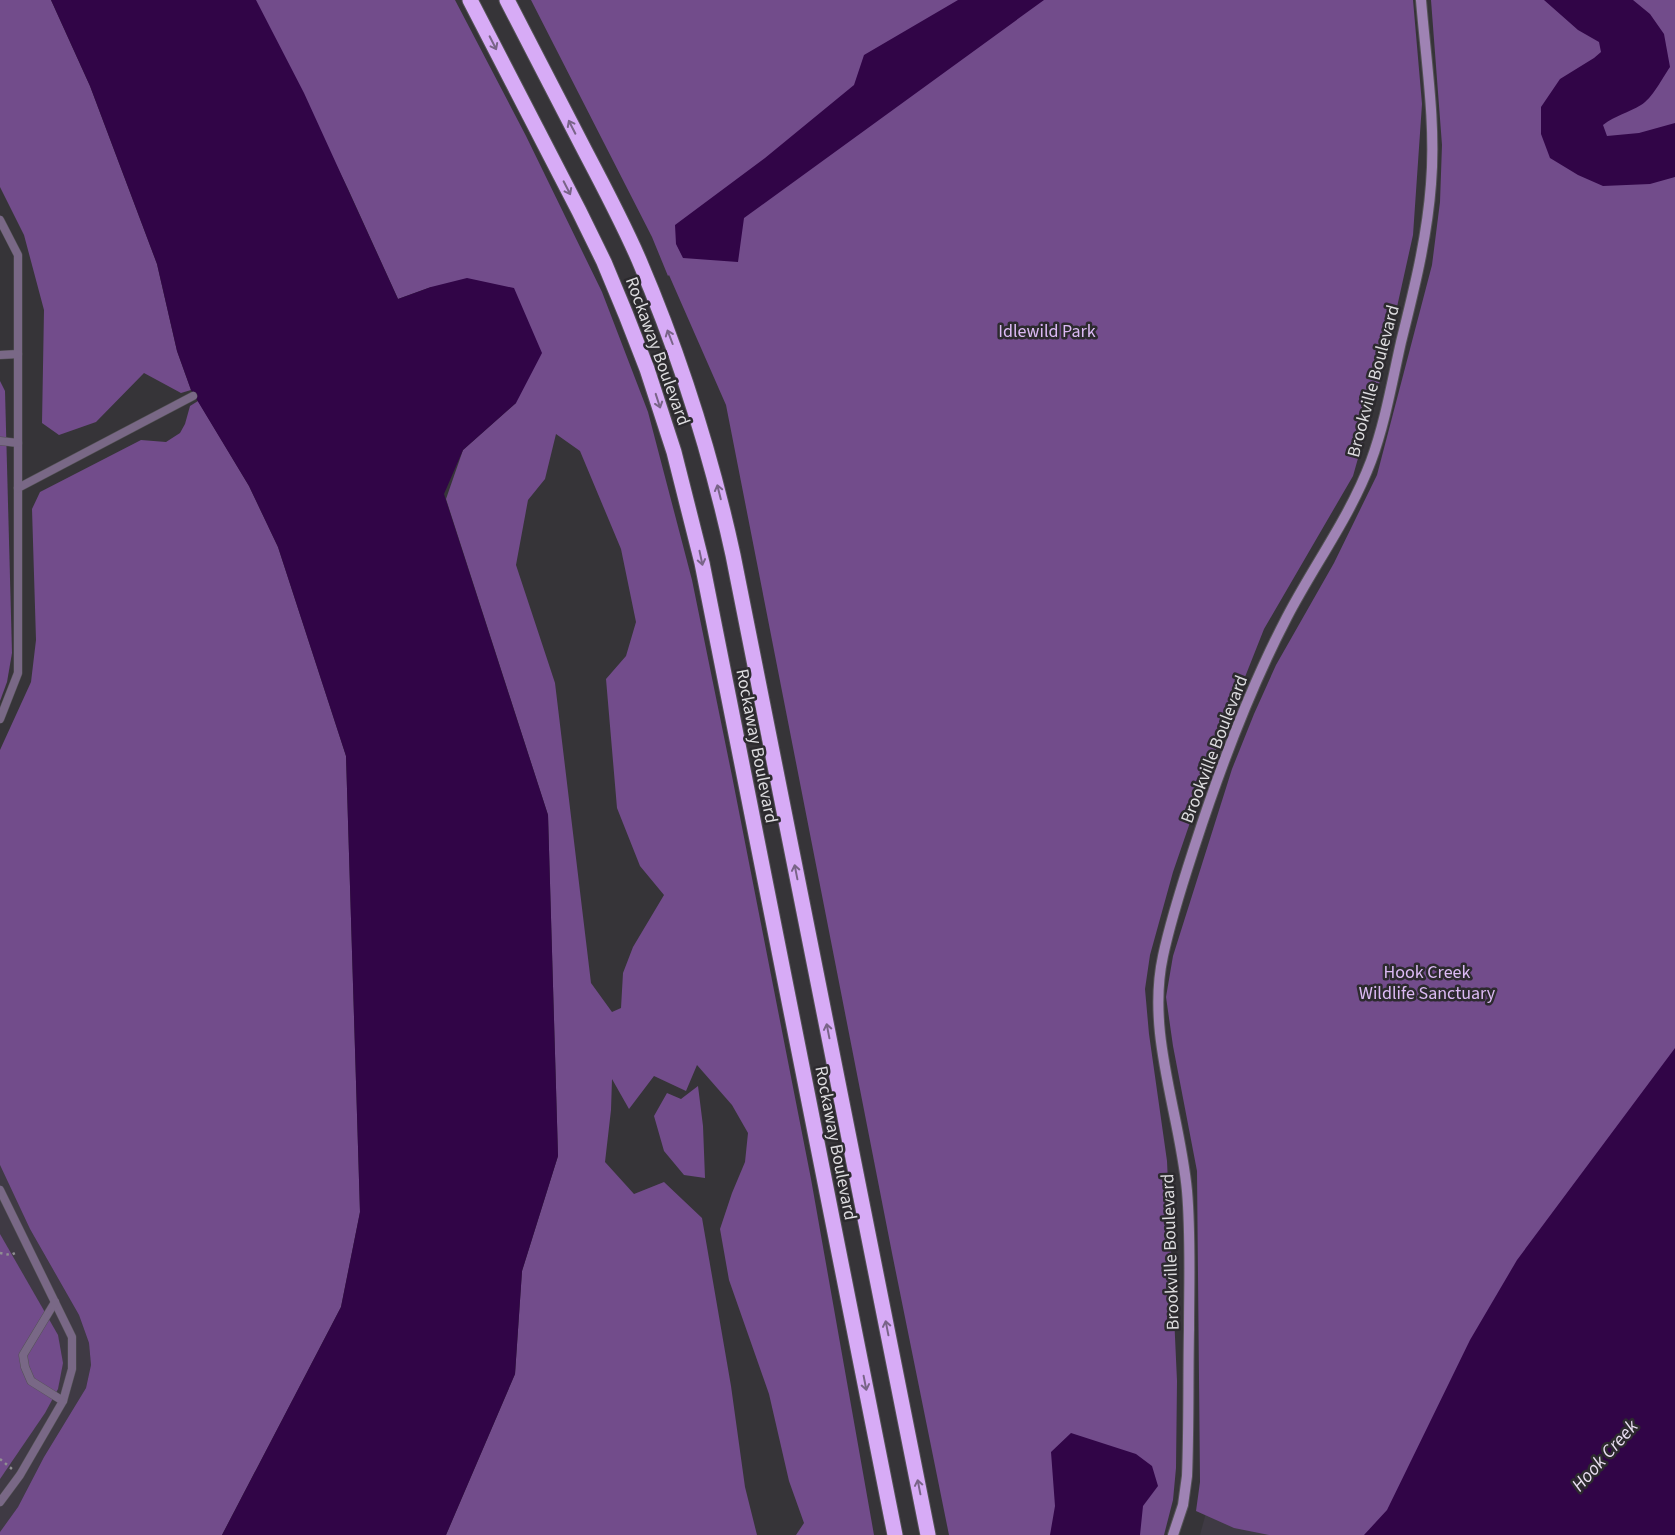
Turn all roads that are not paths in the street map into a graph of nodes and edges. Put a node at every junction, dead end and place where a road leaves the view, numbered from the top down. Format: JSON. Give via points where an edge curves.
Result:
{"nodes":[{"id":1,"x":470,"y":0,"type":"edge"},
{"id":2,"x":507,"y":0,"type":"edge"},
{"id":3,"x":1421,"y":0,"type":"edge"},
{"id":4,"x":0,"y":220,"type":"edge"},
{"id":5,"x":18,"y":354,"type":"junction"},
{"id":6,"x":0,"y":355,"type":"edge"},
{"id":7,"x":193,"y":396,"type":"dead end"},
{"id":8,"x":0,"y":441,"type":"edge"},
{"id":9,"x":18,"y":443,"type":"junction"},
{"id":10,"x":18,"y":488,"type":"junction"},
{"id":11,"x":0,"y":719,"type":"edge"},
{"id":12,"x":0,"y":1190,"type":"edge"},
{"id":13,"x":55,"y":1302,"type":"junction"},
{"id":14,"x":63,"y":1401,"type":"junction"},
{"id":15,"x":0,"y":1502,"type":"edge"},
{"id":16,"x":895,"y":1535,"type":"edge"},
{"id":17,"x":928,"y":1535,"type":"edge"},
{"id":18,"x":1173,"y":1535,"type":"edge"}],
"edges":[{"from":1,"to":16,"type":"highway","name":"Rockaway Boulevard","one_way":true,"via":[[604,262],[647,369],[679,470],[704,573]]},
{"from":17,"to":2,"type":"highway","name":"Rockaway Boulevard","one_way":true,"via":[[733,555],[714,474],[681,365],[638,258]]},
{"from":3,"to":18,"type":"street","name":"Brookville Boulevard","via":[[1432,132],[1432,183],[1424,245],[1384,419],[1370,463],[1262,669],[1222,766],[1184,880],[1161,963],[1159,1034],[1180,1141],[1189,1237],[1188,1476]]},
{"from":4,"to":5,"type":"lane","via":[[18,255]]},
{"from":5,"to":6,"type":"lane"},
{"from":5,"to":9,"type":"lane"},
{"from":7,"to":10,"type":"lane"},
{"from":8,"to":9,"type":"lane"},
{"from":9,"to":10,"type":"lane"},
{"from":10,"to":11,"type":"lane","via":[[18,673]]},
{"from":12,"to":13,"type":"lane"},
{"from":13,"to":14,"type":"lane","via":[[72,1337],[72,1369]]},
{"from":13,"to":14,"type":"lane","via":[[23,1355],[31,1381]]},
{"from":14,"to":15,"type":"lane"}]}
